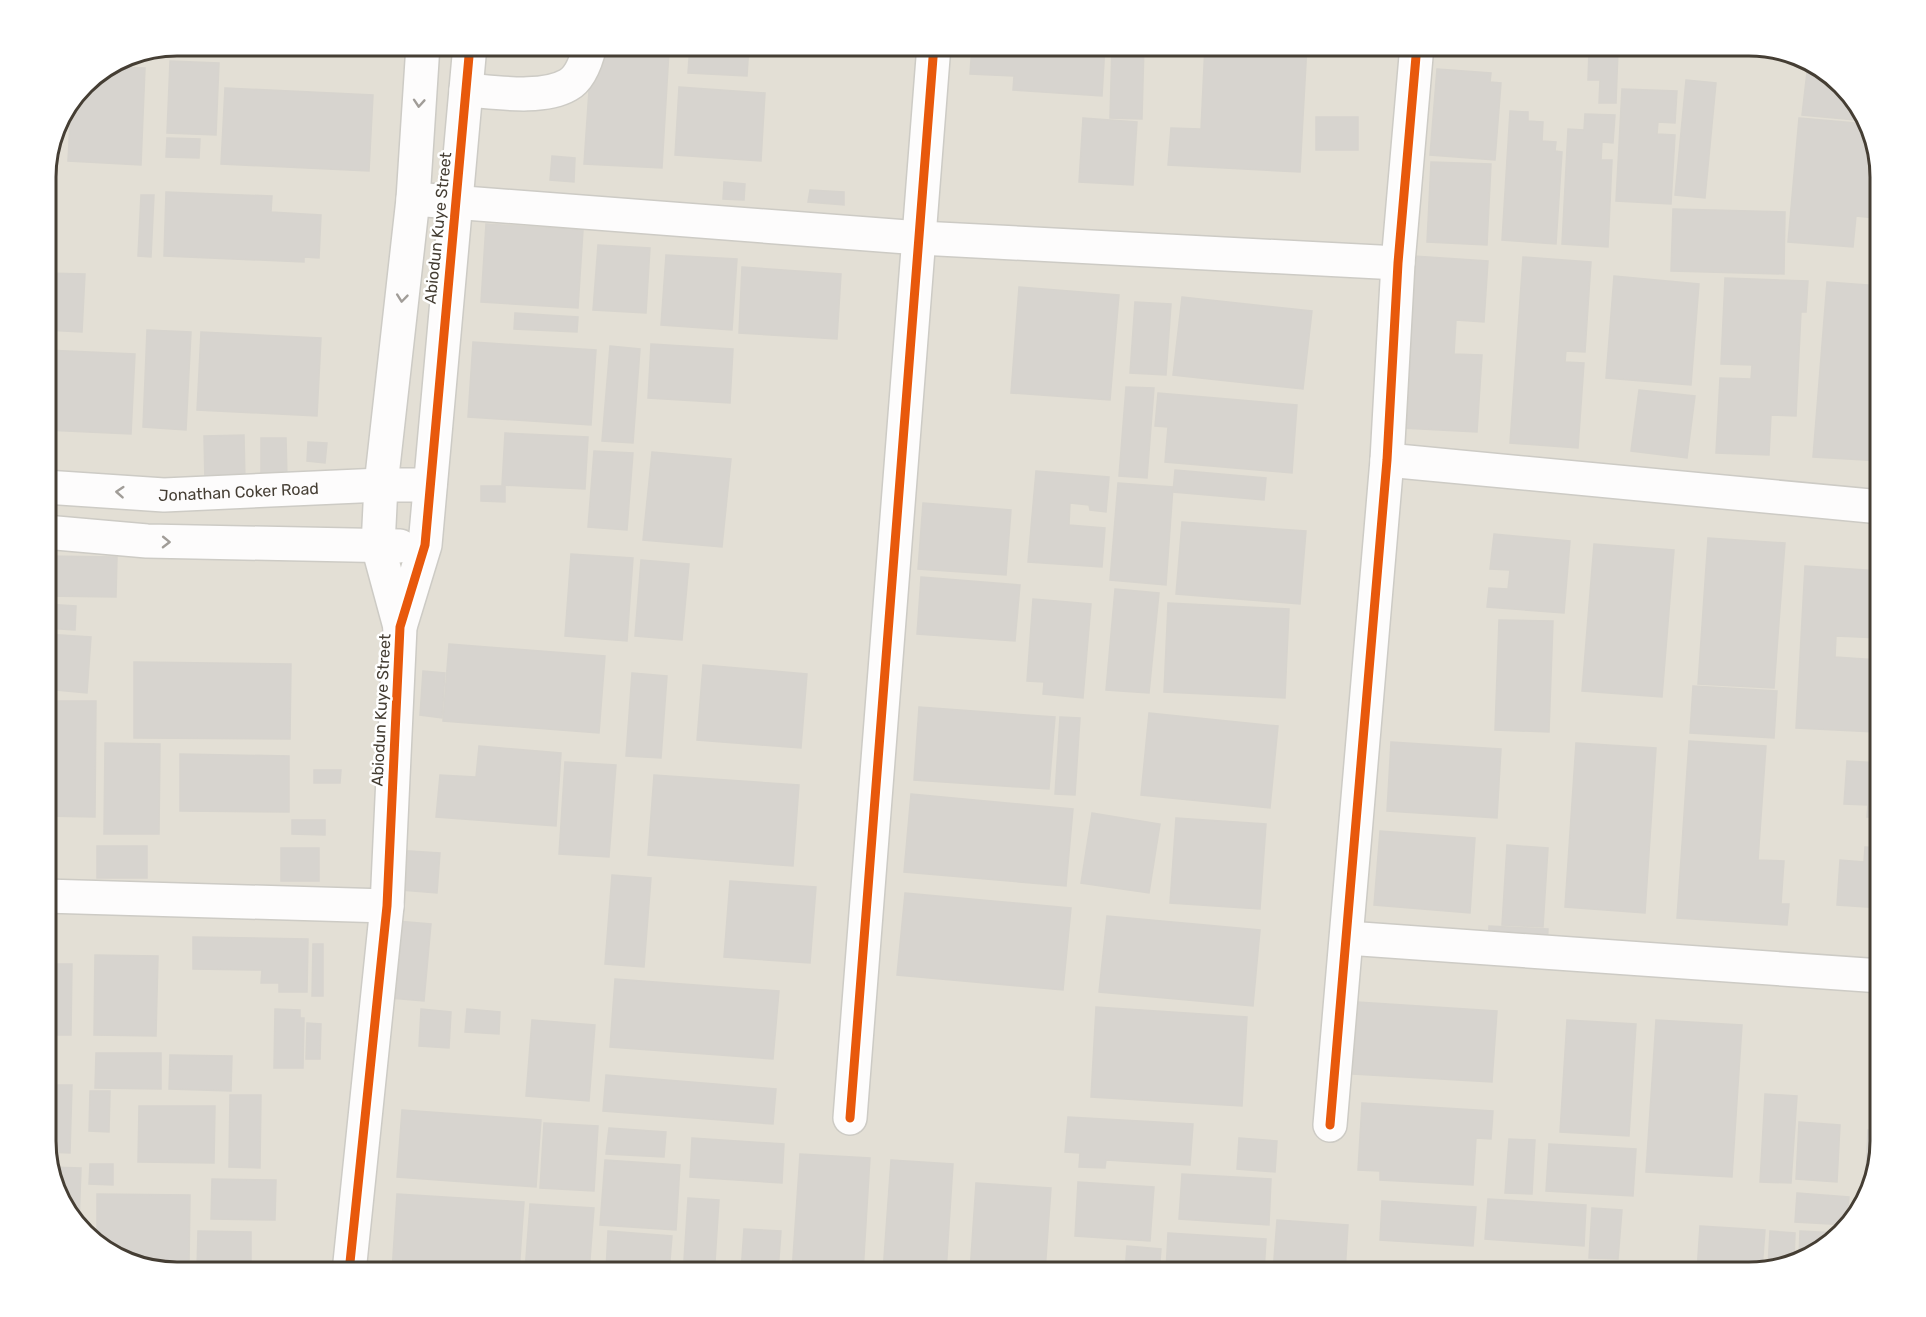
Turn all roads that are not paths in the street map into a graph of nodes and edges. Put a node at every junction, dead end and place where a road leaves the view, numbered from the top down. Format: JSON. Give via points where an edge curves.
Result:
{"nodes":[{"id":1,"x":422,"y":56,"type":"edge"},
{"id":2,"x":469,"y":56,"type":"edge"},
{"id":3,"x":587,"y":56,"type":"edge"},
{"id":4,"x":933,"y":56,"type":"edge"},
{"id":5,"x":1417,"y":56,"type":"edge"},
{"id":6,"x":466,"y":90,"type":"junction"},
{"id":7,"x":413,"y":199,"type":"junction"},
{"id":8,"x":456,"y":202,"type":"junction"},
{"id":9,"x":920,"y":238,"type":"junction"},
{"id":10,"x":1398,"y":263,"type":"junction"},
{"id":11,"x":1387,"y":460,"type":"junction"},
{"id":12,"x":381,"y":485,"type":"junction"},
{"id":13,"x":430,"y":485,"type":"junction"},
{"id":14,"x":56,"y":488,"type":"edge"},
{"id":15,"x":1870,"y":506,"type":"edge"},
{"id":16,"x":56,"y":533,"type":"edge"},
{"id":17,"x":425,"y":545,"type":"junction"},
{"id":18,"x":378,"y":546,"type":"junction"},
{"id":19,"x":400,"y":627,"type":"junction"},
{"id":20,"x":56,"y":896,"type":"edge"},
{"id":21,"x":387,"y":906,"type":"junction"},
{"id":22,"x":1347,"y":938,"type":"junction"},
{"id":23,"x":1870,"y":975,"type":"edge"},
{"id":24,"x":850,"y":1118,"type":"dead end"},
{"id":25,"x":1330,"y":1125,"type":"dead end"},
{"id":26,"x":351,"y":1262,"type":"edge"}],
"edges":[{"from":1,"to":7,"type":"street","name":"Abiodun Kuye Street","one_way":true},
{"from":2,"to":6,"type":"street","name":"Abiodun Kuye Street"},
{"from":3,"to":6,"type":"street","via":[[570,85],[544,93]]},
{"from":4,"to":9,"type":"street"},
{"from":5,"to":10,"type":"street"},
{"from":6,"to":8,"type":"street","name":"Abiodun Kuye Street"},
{"from":7,"to":8,"type":"street"},
{"from":7,"to":12,"type":"street","name":"Abiodun Kuye Street","one_way":true},
{"from":8,"to":9,"type":"street"},
{"from":8,"to":13,"type":"street","name":"Abiodun Kuye Street"},
{"from":9,"to":10,"type":"street"},
{"from":9,"to":24,"type":"street"},
{"from":10,"to":11,"type":"street"},
{"from":11,"to":15,"type":"street"},
{"from":11,"to":22,"type":"street"},
{"from":12,"to":13,"type":"street","name":"Jonathan Coker Road"},
{"from":12,"to":14,"type":"street","name":"Jonathan Coker Road","one_way":true,"via":[[164,495]]},
{"from":12,"to":18,"type":"street","name":"Abiodun Kuye Street"},
{"from":13,"to":17,"type":"street","name":"Abiodun Kuye Street"},
{"from":16,"to":18,"type":"street","one_way":true,"via":[[147,542]]},
{"from":17,"to":18,"type":"street"},
{"from":17,"to":19,"type":"street","name":"Abiodun Kuye Street"},
{"from":18,"to":19,"type":"street","name":"Abiodun Kuye Street"},
{"from":19,"to":21,"type":"street","name":"Abiodun Kuye Street"},
{"from":20,"to":21,"type":"street"},
{"from":21,"to":26,"type":"street","name":"Abiodun Kuye Street"},
{"from":22,"to":23,"type":"street"},
{"from":22,"to":25,"type":"street"}]}
